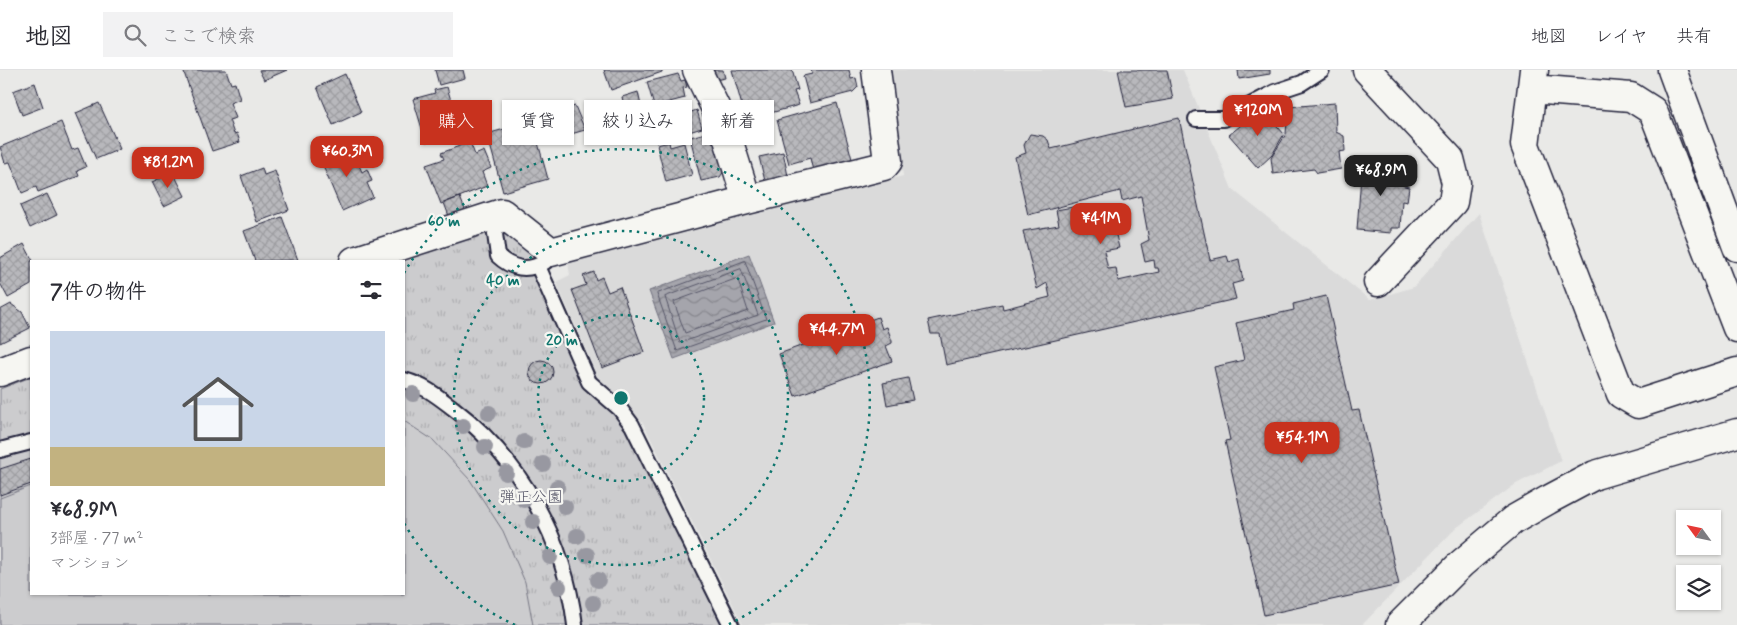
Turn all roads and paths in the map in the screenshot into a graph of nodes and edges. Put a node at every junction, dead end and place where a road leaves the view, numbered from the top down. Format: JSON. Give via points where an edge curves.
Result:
{"nodes":[{"id":1,"x":696,"y":70,"type":"edge"},
{"id":2,"x":876,"y":70,"type":"edge"},
{"id":3,"x":1322,"y":70,"type":"edge"},
{"id":4,"x":1367,"y":70,"type":"edge"},
{"id":5,"x":1672,"y":70,"type":"edge"},
{"id":6,"x":1533,"y":79,"type":"edge"},
{"id":7,"x":1196,"y":120,"type":"dead end"},
{"id":8,"x":747,"y":200,"type":"junction"},
{"id":9,"x":502,"y":213,"type":"junction"},
{"id":10,"x":1737,"y":247,"type":"edge"},
{"id":11,"x":545,"y":259,"type":"junction"},
{"id":12,"x":357,"y":260,"type":"edge"},
{"id":13,"x":1378,"y":282,"type":"dead end"},
{"id":14,"x":1737,"y":328,"type":"edge"},
{"id":15,"x":30,"y":360,"type":"edge"},
{"id":16,"x":0,"y":372,"type":"edge"},
{"id":17,"x":1737,"y":372,"type":"edge"},
{"id":18,"x":405,"y":380,"type":"edge"},
{"id":19,"x":1737,"y":433,"type":"edge"},
{"id":20,"x":30,"y":442,"type":"edge"},
{"id":21,"x":0,"y":450,"type":"edge"},
{"id":22,"x":575,"y":625,"type":"edge"},
{"id":23,"x":731,"y":625,"type":"edge"},
{"id":24,"x":1400,"y":625,"type":"edge"}],
"edges":[{"from":1,"to":8,"type":"street","via":[[723,123]]},
{"from":2,"to":8,"type":"street","via":[[888,161],[884,166]]},
{"from":3,"to":7,"type":"lane","via":[[1224,120]]},
{"from":4,"to":13,"type":"street","via":[[1450,159],[1456,183],[1453,202]]},
{"from":5,"to":10,"type":"street"},
{"from":6,"to":14,"type":"street","via":[[1631,97],[1653,111]]},
{"from":6,"to":17,"type":"street","via":[[1525,145],[1621,394],[1638,404]]},
{"from":8,"to":11,"type":"street"},
{"from":9,"to":11,"type":"street"},
{"from":9,"to":11,"type":"lane","via":[[495,234],[498,256],[517,268]]},
{"from":9,"to":12,"type":"street"},
{"from":11,"to":23,"type":"lane","via":[[589,382],[620,409],[632,426]]},
{"from":15,"to":16,"type":"street"},
{"from":18,"to":22,"type":"lane","via":[[423,386],[467,418],[504,456],[538,506],[560,554]]},
{"from":19,"to":24,"type":"street","via":[[1595,475],[1548,500],[1513,520],[1461,564]]},
{"from":20,"to":21,"type":"lane"}]}
